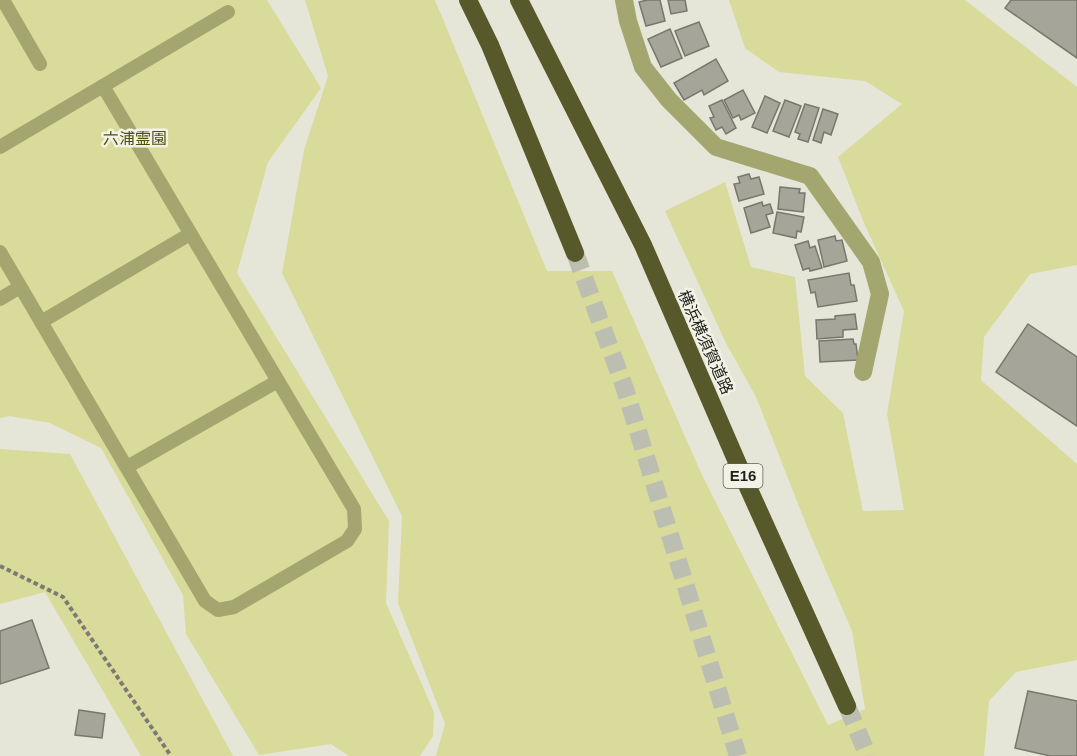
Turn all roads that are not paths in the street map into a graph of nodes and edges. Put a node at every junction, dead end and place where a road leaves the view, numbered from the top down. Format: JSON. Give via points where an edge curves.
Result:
{"nodes":[{"id":1,"x":3,"y":0,"type":"edge"},
{"id":2,"x":468,"y":0,"type":"edge"},
{"id":3,"x":519,"y":0,"type":"edge"},
{"id":4,"x":624,"y":0,"type":"edge"},
{"id":5,"x":228,"y":12,"type":"dead end"},
{"id":6,"x":40,"y":64,"type":"dead end"},
{"id":7,"x":103,"y":86,"type":"junction"},
{"id":8,"x":0,"y":147,"type":"edge"},
{"id":9,"x":190,"y":234,"type":"junction"},
{"id":10,"x":0,"y":252,"type":"edge"},
{"id":11,"x":575,"y":253,"type":"tunnel mouth"},
{"id":12,"x":20,"y":287,"type":"junction"},
{"id":13,"x":0,"y":299,"type":"edge"},
{"id":14,"x":41,"y":322,"type":"junction"},
{"id":15,"x":863,"y":372,"type":"dead end"},
{"id":16,"x":278,"y":381,"type":"junction"},
{"id":17,"x":127,"y":467,"type":"junction"},
{"id":18,"x":847,"y":706,"type":"tunnel mouth"}],
"edges":[{"from":1,"to":6,"type":"lane"},
{"from":2,"to":11,"type":"highway"},
{"from":3,"to":18,"type":"highway","name":"横浜横須賀道路","number":"E16","via":[[643,245]]},
{"from":4,"to":15,"type":"street","via":[[643,67],[669,100],[716,147],[810,176],[871,262],[880,294]]},
{"from":5,"to":7,"type":"lane"},
{"from":7,"to":8,"type":"lane"},
{"from":7,"to":9,"type":"lane"},
{"from":9,"to":14,"type":"lane"},
{"from":9,"to":16,"type":"lane"},
{"from":10,"to":12,"type":"lane"},
{"from":12,"to":13,"type":"lane"},
{"from":12,"to":14,"type":"lane"},
{"from":14,"to":17,"type":"lane"},
{"from":16,"to":17,"type":"lane"},
{"from":16,"to":17,"type":"lane","via":[[354,509],[355,530],[347,541],[234,607],[218,610],[205,601]]}]}
